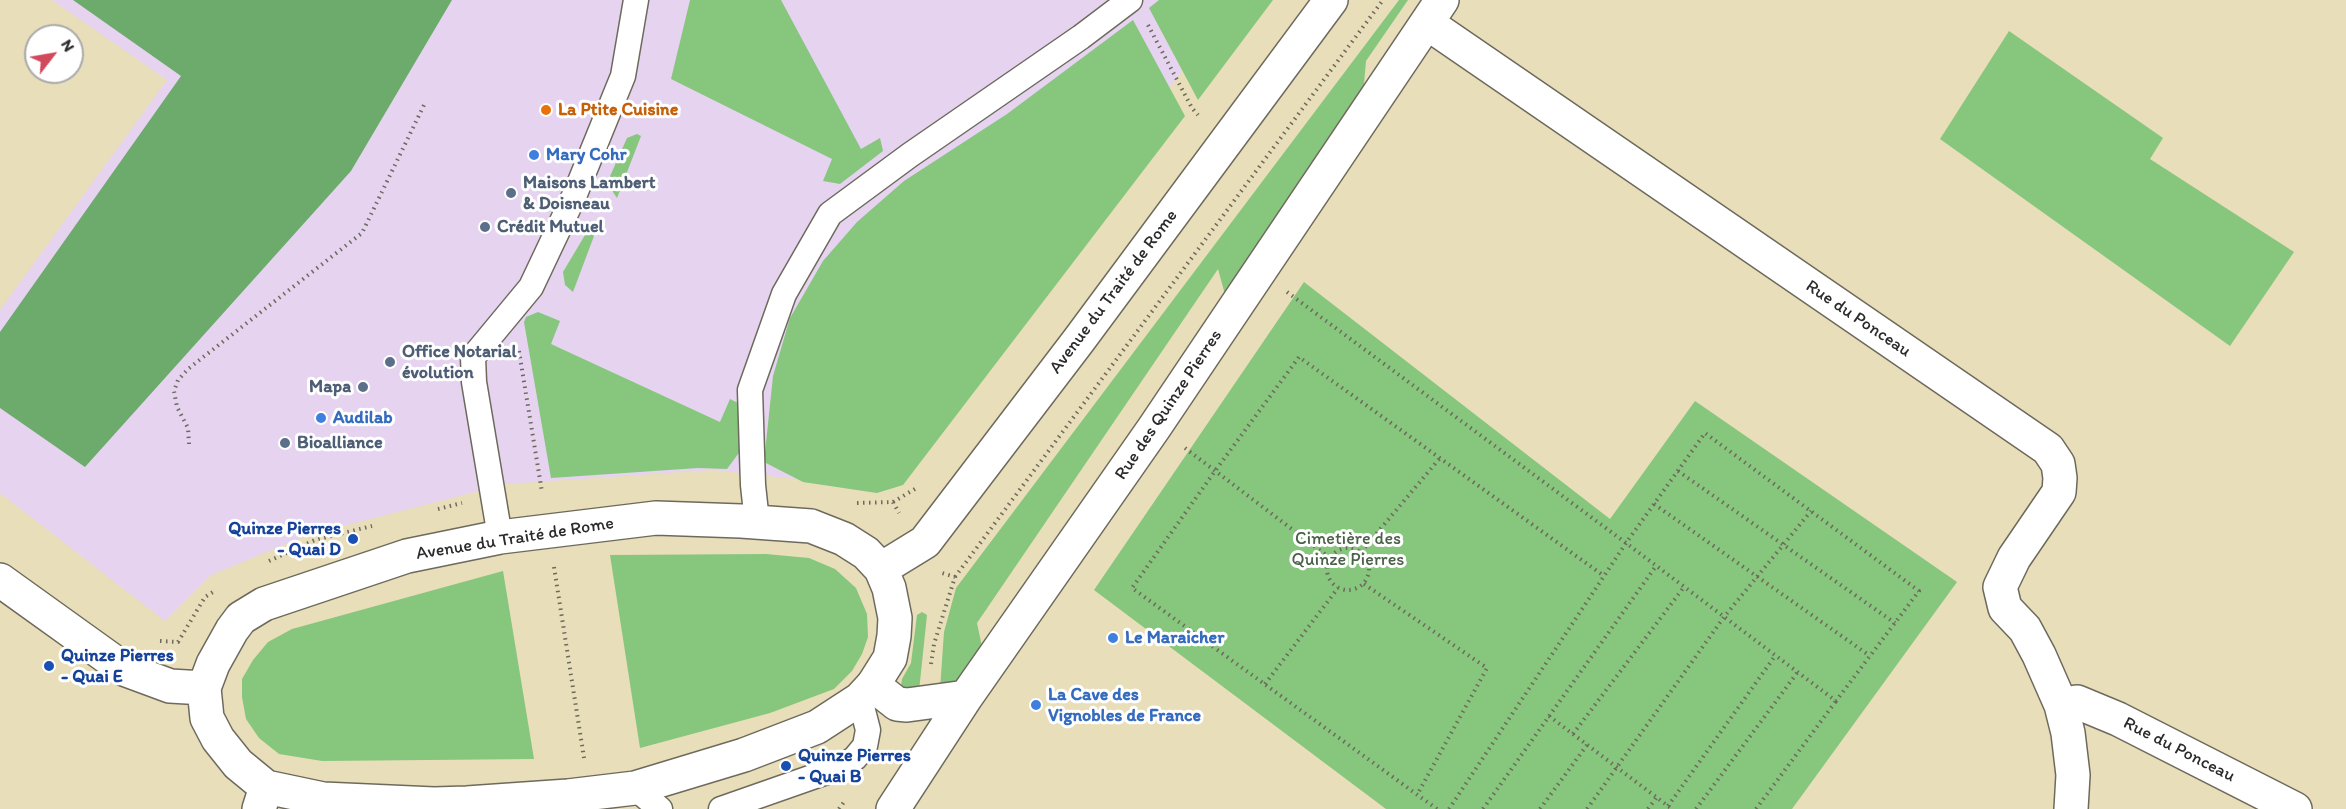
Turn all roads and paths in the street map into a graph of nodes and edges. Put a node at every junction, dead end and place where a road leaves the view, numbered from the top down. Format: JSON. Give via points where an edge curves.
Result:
{"nodes":[{"id":1,"x":636,"y":0,"type":"edge"},
{"id":2,"x":1331,"y":0,"type":"edge"},
{"id":3,"x":1383,"y":0,"type":"edge"},
{"id":4,"x":1137,"y":8,"type":"edge"},
{"id":5,"x":1434,"y":11,"type":"edge"},
{"id":6,"x":425,"y":103,"type":"dead end"},
{"id":7,"x":1198,"y":115,"type":"dead end"},
{"id":8,"x":1260,"y":272,"type":"junction"},
{"id":9,"x":518,"y":347,"type":"dead end"},
{"id":10,"x":1154,"y":428,"type":"junction"},
{"id":11,"x":189,"y":444,"type":"dead end"},
{"id":12,"x":1440,"y":458,"type":"junction"},
{"id":13,"x":1215,"y":471,"type":"junction"},
{"id":14,"x":1678,"y":471,"type":"junction"},
{"id":15,"x":542,"y":492,"type":"dead end"},
{"id":16,"x":1654,"y":504,"type":"junction"},
{"id":17,"x":1811,"y":511,"type":"junction"},
{"id":18,"x":757,"y":522,"type":"junction"},
{"id":19,"x":500,"y":537,"type":"junction"},
{"id":20,"x":1626,"y":543,"type":"junction"},
{"id":21,"x":1783,"y":545,"type":"junction"},
{"id":22,"x":1361,"y":552,"type":"junction"},
{"id":23,"x":553,"y":557,"type":"dead end"},
{"id":24,"x":1330,"y":558,"type":"junction"},
{"id":25,"x":1656,"y":566,"type":"junction"},
{"id":26,"x":881,"y":569,"type":"junction"},
{"id":27,"x":1758,"y":575,"type":"junction"},
{"id":28,"x":1604,"y":576,"type":"junction"},
{"id":29,"x":955,"y":577,"type":"dead end"},
{"id":30,"x":0,"y":580,"type":"edge"},
{"id":31,"x":1364,"y":584,"type":"junction"},
{"id":32,"x":1684,"y":587,"type":"junction"},
{"id":33,"x":1338,"y":588,"type":"junction"},
{"id":34,"x":1724,"y":617,"type":"junction"},
{"id":35,"x":1895,"y":623,"type":"junction"},
{"id":36,"x":1775,"y":656,"type":"junction"},
{"id":37,"x":1870,"y":656,"type":"junction"},
{"id":38,"x":1797,"y":673,"type":"junction"},
{"id":39,"x":1265,"y":684,"type":"junction"},
{"id":40,"x":204,"y":688,"type":"junction"},
{"id":41,"x":866,"y":692,"type":"junction"},
{"id":42,"x":966,"y":697,"type":"junction"},
{"id":43,"x":1836,"y":701,"type":"junction"},
{"id":44,"x":2061,"y":705,"type":"junction"},
{"id":45,"x":1549,"y":716,"type":"junction"},
{"id":46,"x":1573,"y":734,"type":"junction"},
{"id":47,"x":1587,"y":745,"type":"junction"},
{"id":48,"x":575,"y":763,"type":"dead end"},
{"id":49,"x":1617,"y":767,"type":"junction"},
{"id":50,"x":635,"y":788,"type":"junction"},
{"id":51,"x":1417,"y":795,"type":"junction"},
{"id":52,"x":1657,"y":797,"type":"junction"},
{"id":53,"x":262,"y":798,"type":"edge"},
{"id":54,"x":567,"y":803,"type":"edge"},
{"id":55,"x":501,"y":805,"type":"edge"},
{"id":56,"x":1670,"y":807,"type":"edge"},
{"id":57,"x":660,"y":809,"type":"edge"},
{"id":58,"x":721,"y":809,"type":"edge"},
{"id":59,"x":893,"y":809,"type":"edge"},
{"id":60,"x":1437,"y":809,"type":"edge"},
{"id":61,"x":1449,"y":809,"type":"edge"},
{"id":62,"x":1483,"y":809,"type":"edge"},
{"id":63,"x":1540,"y":809,"type":"edge"},
{"id":64,"x":1587,"y":809,"type":"edge"},
{"id":65,"x":1648,"y":809,"type":"edge"},
{"id":66,"x":1696,"y":809,"type":"edge"},
{"id":67,"x":1756,"y":809,"type":"edge"},
{"id":68,"x":2072,"y":809,"type":"edge"},
{"id":69,"x":2295,"y":809,"type":"edge"}],
"edges":[{"from":1,"to":19,"type":"lane","via":[[623,76],[575,194],[531,287],[473,357]]},
{"from":2,"to":26,"type":"main road","name":"Avenue du Traité de Rome","via":[[925,542]]},
{"from":3,"to":29,"type":"path"},
{"from":4,"to":7,"type":"path"},
{"from":4,"to":18,"type":"lane","via":[[1081,37],[830,214],[784,294],[750,390]]},
{"from":5,"to":8,"type":"main road","name":"Rue des Quinze Pierres"},
{"from":5,"to":44,"type":"main road","name":"Rue du Ponceau","via":[[2048,449],[2058,464],[2059,492],[2014,558],[2000,587],[2005,608],[2025,629]]},
{"from":6,"to":11,"type":"path","via":[[362,233],[178,380],[174,391],[188,428]]},
{"from":8,"to":10,"type":"main road","name":"Rue des Quinze Pierres"},
{"from":8,"to":20,"type":"path"},
{"from":9,"to":15,"type":"path"},
{"from":10,"to":13,"type":"path"},
{"from":10,"to":42,"type":"main road","name":"Rue des Quinze Pierres"},
{"from":12,"to":13,"type":"path","via":[[1299,357]]},
{"from":12,"to":22,"type":"path"},
{"from":12,"to":28,"type":"path"},
{"from":13,"to":24,"type":"path"},
{"from":13,"to":39,"type":"path","via":[[1132,588]]},
{"from":14,"to":16,"type":"path"},
{"from":14,"to":17,"type":"path","via":[[1705,433]]},
{"from":14,"to":21,"type":"path"},
{"from":16,"to":20,"type":"path"},
{"from":16,"to":27,"type":"path"},
{"from":17,"to":21,"type":"path"},
{"from":17,"to":35,"type":"path","via":[[1919,591]]},
{"from":18,"to":19,"type":"main road","name":"Avenue du Traité de Rome","via":[[656,518]]},
{"from":18,"to":26,"type":"main road","name":"Avenue du Traité de Rome","via":[[811,526],[844,539]]},
{"from":19,"to":40,"type":"main road","name":"Avenue du Traité de Rome","via":[[407,556],[264,604],[241,618],[232,630]]},
{"from":20,"to":25,"type":"path"},
{"from":20,"to":28,"type":"path"},
{"from":21,"to":27,"type":"path"},
{"from":21,"to":35,"type":"path"},
{"from":22,"to":24,"type":"path","via":[[1348,547]]},
{"from":22,"to":31,"type":"path","via":[[1370,571]]},
{"from":23,"to":48,"type":"path","via":[[585,762]]},
{"from":24,"to":33,"type":"path","via":[[1327,571]]},
{"from":25,"to":32,"type":"path"},
{"from":25,"to":45,"type":"path"},
{"from":26,"to":41,"type":"main road","name":"Avenue du Traité de Rome","via":[[895,618],[894,636],[890,658]]},
{"from":27,"to":34,"type":"path"},
{"from":27,"to":37,"type":"path"},
{"from":28,"to":61,"type":"path"},
{"from":30,"to":40,"type":"main road","via":[[124,669],[170,686]]},
{"from":31,"to":33,"type":"path","via":[[1352,590]]},
{"from":31,"to":51,"type":"path","via":[[1487,668]]},
{"from":32,"to":34,"type":"path"},
{"from":32,"to":46,"type":"path"},
{"from":33,"to":39,"type":"path"},
{"from":34,"to":36,"type":"path"},
{"from":34,"to":49,"type":"path"},
{"from":35,"to":37,"type":"path"},
{"from":36,"to":38,"type":"path"},
{"from":36,"to":56,"type":"path"},
{"from":37,"to":43,"type":"path"},
{"from":38,"to":43,"type":"path"},
{"from":38,"to":66,"type":"path"},
{"from":39,"to":51,"type":"path"},
{"from":40,"to":53,"type":"main road","name":"Avenue du Traité de Rome","via":[[207,718],[218,739]]},
{"from":41,"to":42,"type":"main road","via":[[907,705]]},
{"from":41,"to":50,"type":"main road","name":"Avenue du Traité de Rome","via":[[817,727]]},
{"from":41,"to":58,"type":"lane","via":[[868,730],[865,746],[855,758],[841,767]]},
{"from":42,"to":59,"type":"main road","name":"Rue des Quinze Pierres"},
{"from":43,"to":67,"type":"path"},
{"from":44,"to":68,"type":"main road","name":"Rue du Ponceau","via":[[2073,776]]},
{"from":44,"to":69,"type":"main road","name":"Rue du Ponceau","via":[[2077,702],[2118,719]]},
{"from":45,"to":46,"type":"path"},
{"from":45,"to":62,"type":"path"},
{"from":46,"to":47,"type":"path"},
{"from":47,"to":49,"type":"path"},
{"from":47,"to":63,"type":"path"},
{"from":49,"to":52,"type":"path"},
{"from":49,"to":64,"type":"path"},
{"from":50,"to":54,"type":"main road","name":"Avenue du Traité de Rome"},
{"from":50,"to":57,"type":"lane"},
{"from":51,"to":60,"type":"path"},
{"from":52,"to":56,"type":"path"},
{"from":52,"to":65,"type":"path"},
{"from":53,"to":55,"type":"main road","name":"Avenue du Traité de Rome"},
{"from":54,"to":55,"type":"main road","name":"Avenue du Traité de Rome"}]}
